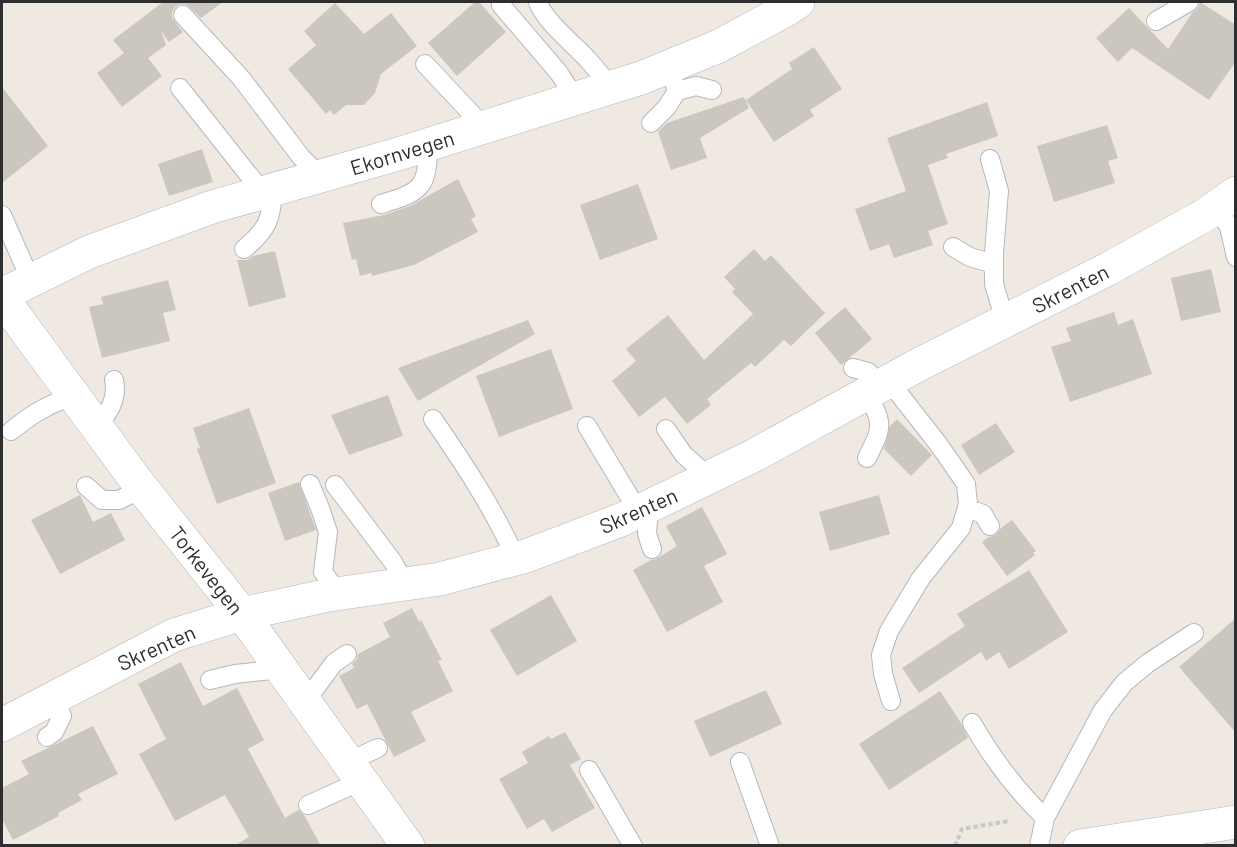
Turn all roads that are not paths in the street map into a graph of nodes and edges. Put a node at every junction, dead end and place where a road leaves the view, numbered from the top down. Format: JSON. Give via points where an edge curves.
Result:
{"nodes":[{"id":1,"x":538,"y":2,"type":"edge"},
{"id":2,"x":798,"y":2,"type":"edge"},
{"id":3,"x":1189,"y":2,"type":"edge"},
{"id":4,"x":501,"y":5,"type":"dead end"},
{"id":5,"x":183,"y":15,"type":"dead end"},
{"id":6,"x":1156,"y":21,"type":"dead end"},
{"id":7,"x":425,"y":64,"type":"dead end"},
{"id":8,"x":673,"y":79,"type":"junction"},
{"id":9,"x":611,"y":87,"type":"junction"},
{"id":10,"x":180,"y":88,"type":"dead end"},
{"id":11,"x":712,"y":90,"type":"dead end"},
{"id":12,"x":575,"y":98,"type":"junction"},
{"id":13,"x":651,"y":123,"type":"dead end"},
{"id":14,"x":484,"y":127,"type":"junction"},
{"id":15,"x":428,"y":144,"type":"junction"},
{"id":16,"x":990,"y":159,"type":"dead end"},
{"id":17,"x":320,"y":176,"type":"junction"},
{"id":18,"x":268,"y":191,"type":"junction"},
{"id":19,"x":1226,"y":200,"type":"edge"},
{"id":20,"x":381,"y":204,"type":"dead end"},
{"id":21,"x":2,"y":215,"type":"edge"},
{"id":22,"x":953,"y":247,"type":"dead end"},
{"id":23,"x":244,"y":249,"type":"dead end"},
{"id":24,"x":1236,"y":257,"type":"edge"},
{"id":25,"x":994,"y":264,"type":"junction"},
{"id":26,"x":31,"y":281,"type":"junction"},
{"id":27,"x":2,"y":297,"type":"edge"},
{"id":28,"x":1005,"y":321,"type":"junction"},
{"id":29,"x":114,"y":380,"type":"dead end"},
{"id":30,"x":872,"y":382,"type":"junction"},
{"id":31,"x":74,"y":396,"type":"junction"},
{"id":32,"x":433,"y":419,"type":"dead end"},
{"id":33,"x":587,"y":426,"type":"dead end"},
{"id":34,"x":96,"y":427,"type":"junction"},
{"id":35,"x":666,"y":429,"type":"dead end"},
{"id":36,"x":11,"y":431,"type":"dead end"},
{"id":37,"x":867,"y":458,"type":"dead end"},
{"id":38,"x":709,"y":477,"type":"junction"},
{"id":39,"x":310,"y":484,"type":"dead end"},
{"id":40,"x":335,"y":485,"type":"dead end"},
{"id":41,"x":86,"y":486,"type":"dead end"},
{"id":42,"x":143,"y":489,"type":"junction"},
{"id":43,"x":967,"y":508,"type":"junction"},
{"id":44,"x":644,"y":509,"type":"junction"},
{"id":45,"x":990,"y":526,"type":"dead end"},
{"id":46,"x":652,"y":549,"type":"dead end"},
{"id":47,"x":516,"y":559,"type":"junction"},
{"id":48,"x":405,"y":584,"type":"junction"},
{"id":49,"x":339,"y":594,"type":"junction"},
{"id":50,"x":242,"y":614,"type":"junction"},
{"id":51,"x":1194,"y":633,"type":"dead end"},
{"id":52,"x":347,"y":654,"type":"dead end"},
{"id":53,"x":281,"y":669,"type":"junction"},
{"id":54,"x":210,"y":680,"type":"dead end"},
{"id":55,"x":53,"y":698,"type":"junction"},
{"id":56,"x":891,"y":701,"type":"dead end"},
{"id":57,"x":305,"y":702,"type":"junction"},
{"id":58,"x":4,"y":718,"type":"edge"},
{"id":59,"x":972,"y":723,"type":"dead end"},
{"id":60,"x":47,"y":737,"type":"dead end"},
{"id":61,"x":378,"y":748,"type":"dead end"},
{"id":62,"x":740,"y":762,"type":"dead end"},
{"id":63,"x":589,"y":770,"type":"dead end"},
{"id":64,"x":355,"y":771,"type":"junction"},
{"id":65,"x":308,"y":805,"type":"dead end"},
{"id":66,"x":1045,"y":818,"type":"junction"},
{"id":67,"x":1236,"y":822,"type":"edge"},
{"id":68,"x":1169,"y":839,"type":"edge"},
{"id":69,"x":408,"y":846,"type":"edge"},
{"id":70,"x":633,"y":846,"type":"edge"},
{"id":71,"x":770,"y":846,"type":"edge"},
{"id":72,"x":1039,"y":846,"type":"edge"},
{"id":73,"x":1080,"y":846,"type":"edge"}],
"edges":[{"from":1,"to":9,"type":"lane"},
{"from":2,"to":8,"type":"street","name":"Ekornvegen","via":[[719,46]]},
{"from":3,"to":6,"type":"lane"},
{"from":4,"to":12,"type":"lane","via":[[559,72]]},
{"from":5,"to":17,"type":"lane","via":[[241,78]]},
{"from":7,"to":14,"type":"lane"},
{"from":8,"to":9,"type":"street","name":"Ekornvegen"},
{"from":8,"to":11,"type":"lane"},
{"from":8,"to":13,"type":"lane","via":[[667,107]]},
{"from":9,"to":12,"type":"street","name":"Ekornvegen"},
{"from":10,"to":18,"type":"lane"},
{"from":12,"to":14,"type":"street","name":"Ekornvegen"},
{"from":14,"to":15,"type":"street","name":"Ekornvegen"},
{"from":15,"to":17,"type":"street","name":"Ekornvegen"},
{"from":15,"to":20,"type":"lane","via":[[428,171],[420,187]]},
{"from":16,"to":25,"type":"lane","via":[[999,191]]},
{"from":17,"to":18,"type":"street","name":"Ekornvegen"},
{"from":18,"to":23,"type":"lane","via":[[272,212],[260,236]]},
{"from":18,"to":26,"type":"street","name":"Ekornvegen","via":[[89,252]]},
{"from":19,"to":24,"type":"lane"},
{"from":19,"to":28,"type":"street","name":"Skrenten","via":[[1206,215]]},
{"from":21,"to":26,"type":"lane"},
{"from":22,"to":25,"type":"lane"},
{"from":25,"to":28,"type":"lane","via":[[994,284]]},
{"from":26,"to":27,"type":"street","name":"Ekornvegen"},
{"from":27,"to":31,"type":"street","name":"Torkevegen"},
{"from":28,"to":30,"type":"street","name":"Skrenten"},
{"from":29,"to":34,"type":"lane","via":[[116,389],[110,413]]},
{"from":30,"to":37,"type":"lane","via":[[879,435]]},
{"from":30,"to":38,"type":"street","name":"Skrenten"},
{"from":30,"to":43,"type":"lane","via":[[933,436],[966,484]]},
{"from":31,"to":34,"type":"street","name":"Torkevegen"},
{"from":31,"to":36,"type":"lane","via":[[33,413]]},
{"from":32,"to":47,"type":"lane","via":[[485,498]]},
{"from":33,"to":44,"type":"lane"},
{"from":34,"to":42,"type":"street","name":"Torkevegen"},
{"from":35,"to":38,"type":"lane","via":[[684,455]]},
{"from":38,"to":44,"type":"street","name":"Skrenten"},
{"from":39,"to":49,"type":"lane","via":[[328,532],[322,572]]},
{"from":40,"to":48,"type":"lane"},
{"from":41,"to":42,"type":"lane","via":[[102,500],[119,500]]},
{"from":42,"to":50,"type":"street","name":"Torkevegen"},
{"from":43,"to":45,"type":"lane","via":[[983,514]]},
{"from":43,"to":56,"type":"lane","via":[[961,528],[921,578],[889,631],[881,655]]},
{"from":44,"to":46,"type":"lane"},
{"from":44,"to":47,"type":"street","name":"Skrenten"},
{"from":47,"to":48,"type":"street","name":"Skrenten"},
{"from":48,"to":49,"type":"street","name":"Skrenten"},
{"from":49,"to":50,"type":"street","name":"Skrenten"},
{"from":50,"to":53,"type":"street","name":"Torkevegen"},
{"from":50,"to":55,"type":"street","name":"Skrenten","via":[[174,635]]},
{"from":51,"to":66,"type":"lane","via":[[1124,683],[1094,724]]},
{"from":52,"to":57,"type":"lane","via":[[334,663]]},
{"from":53,"to":54,"type":"lane"},
{"from":53,"to":57,"type":"street","name":"Torkevegen"},
{"from":55,"to":58,"type":"street","name":"Skrenten"},
{"from":55,"to":60,"type":"lane","via":[[62,716]]},
{"from":57,"to":64,"type":"street","name":"Torkevegen"},
{"from":59,"to":66,"type":"lane","via":[[1023,797]]},
{"from":61,"to":64,"type":"lane"},
{"from":62,"to":71,"type":"lane"},
{"from":63,"to":70,"type":"lane"},
{"from":64,"to":65,"type":"lane"},
{"from":64,"to":69,"type":"street","name":"Torkevegen"},
{"from":66,"to":72,"type":"lane"},
{"from":67,"to":68,"type":"street"},
{"from":68,"to":73,"type":"street"}]}
